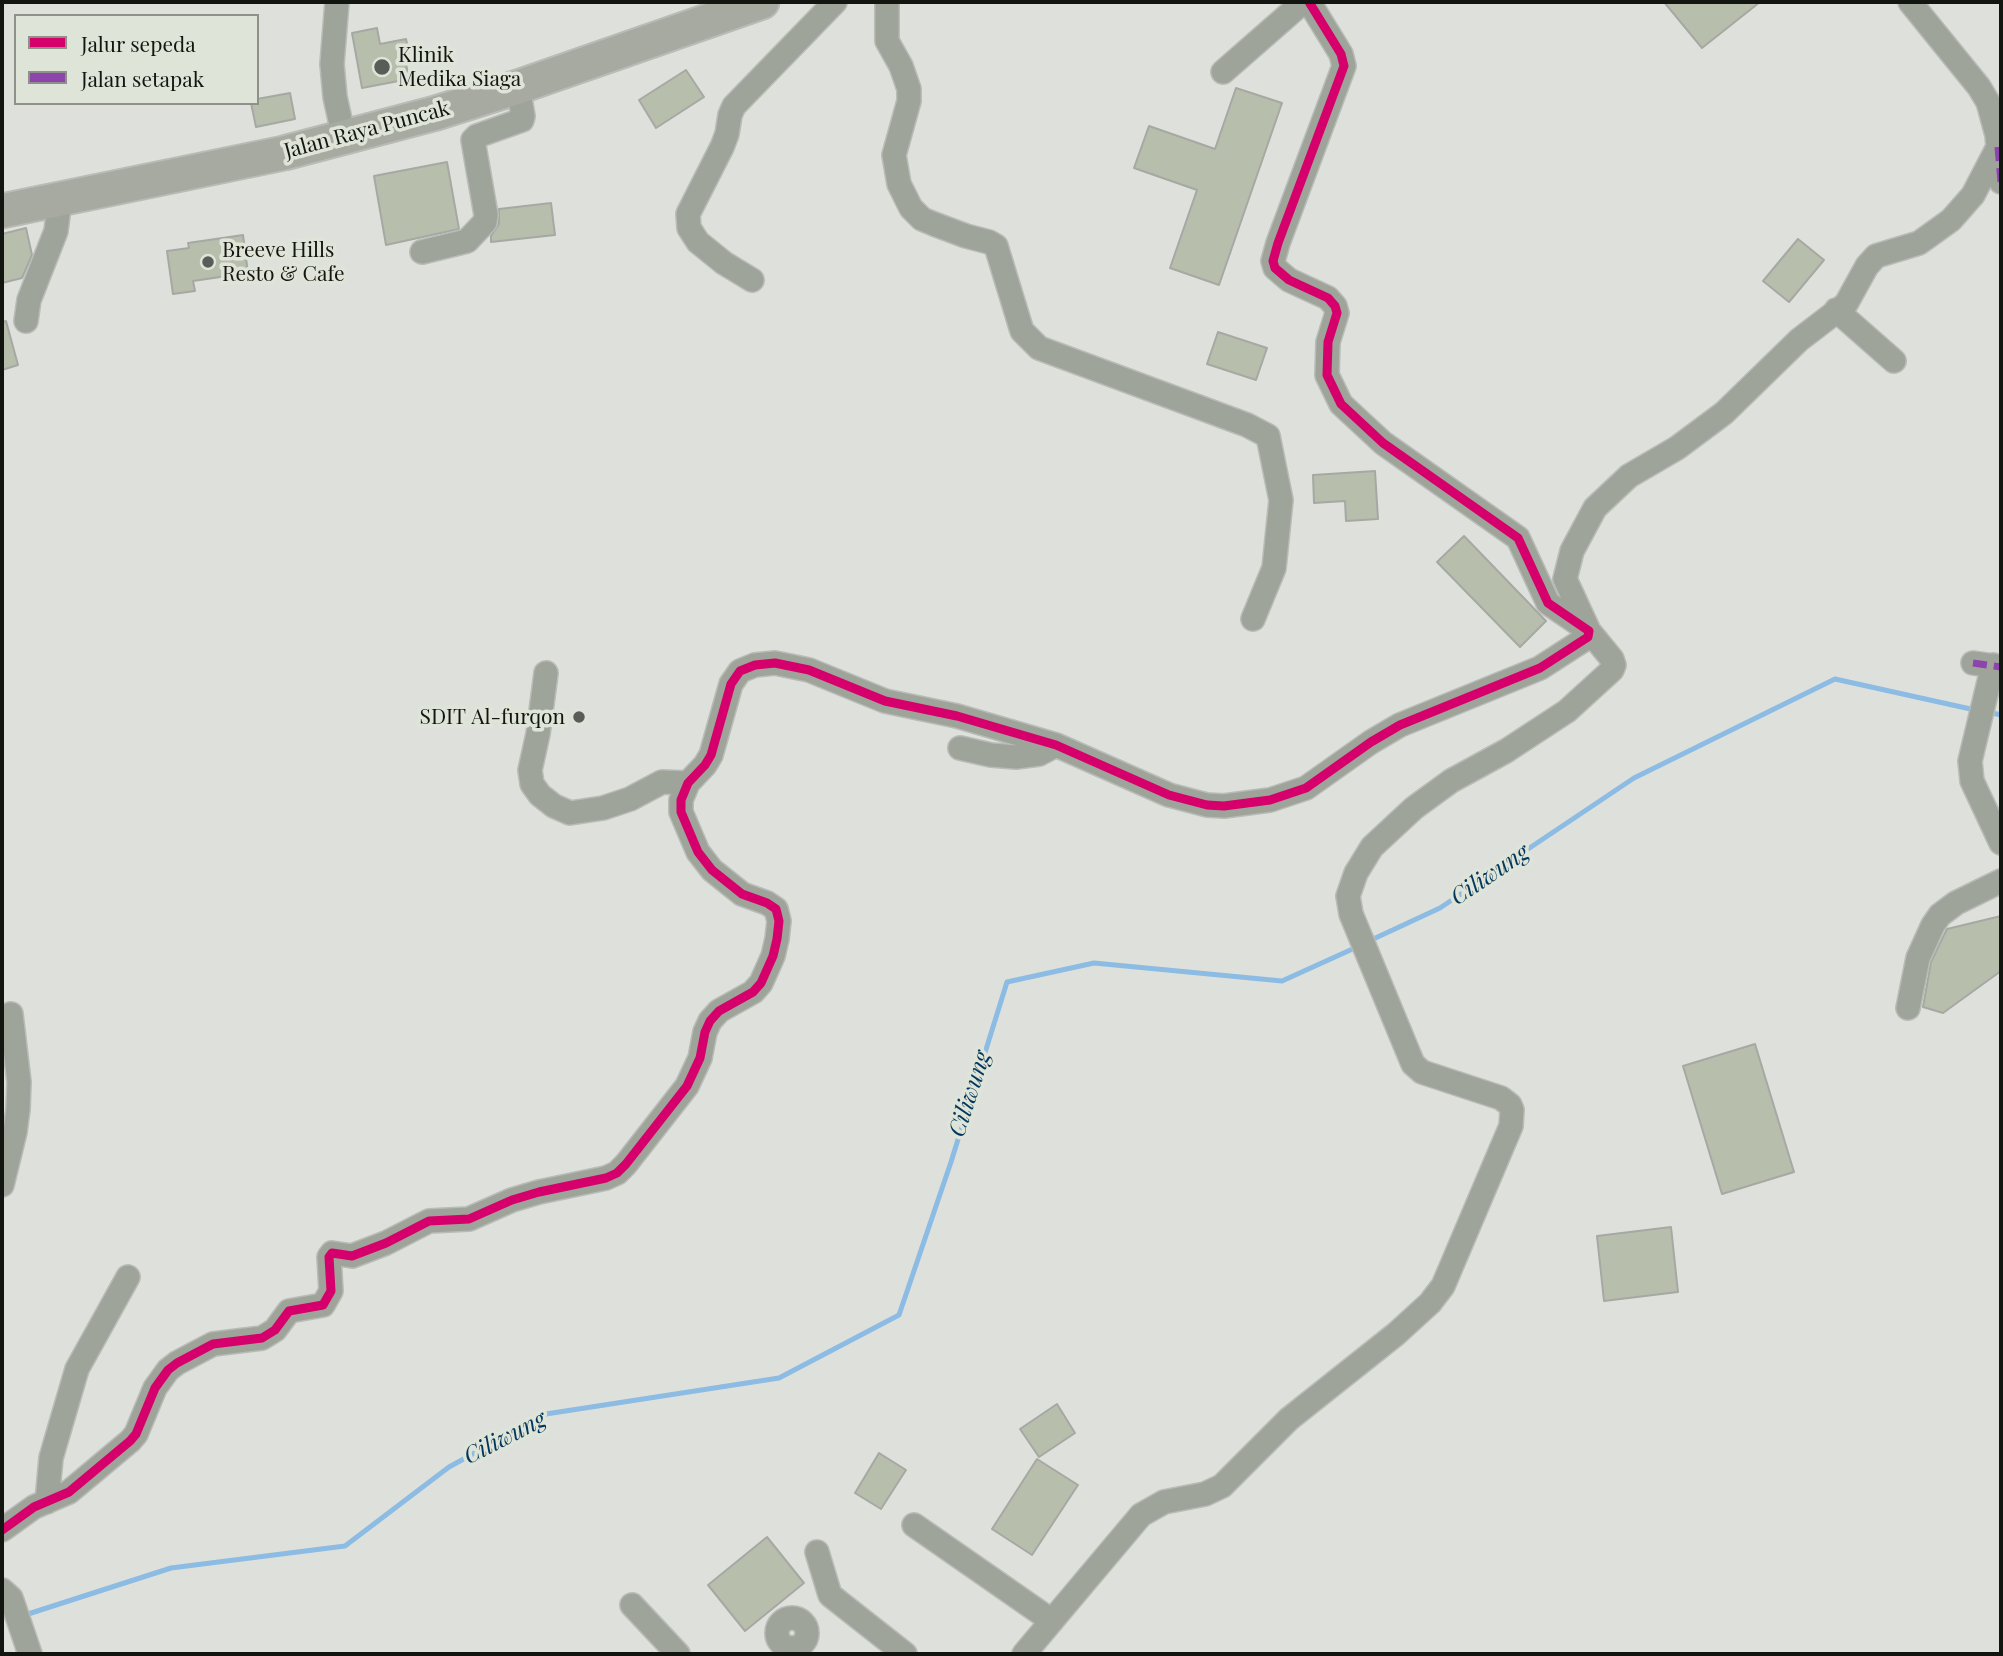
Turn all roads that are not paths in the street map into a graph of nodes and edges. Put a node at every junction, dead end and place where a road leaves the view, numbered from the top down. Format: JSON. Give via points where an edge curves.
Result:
{"nodes":[{"id":1,"x":337,"y":2,"type":"edge"},
{"id":2,"x":762,"y":2,"type":"edge"},
{"id":3,"x":835,"y":2,"type":"edge"},
{"id":4,"x":887,"y":2,"type":"edge"},
{"id":5,"x":1303,"y":2,"type":"edge"},
{"id":6,"x":1309,"y":2,"type":"edge"},
{"id":7,"x":1910,"y":2,"type":"edge"},
{"id":8,"x":1223,"y":72,"type":"dead end"},
{"id":9,"x":518,"y":87,"type":"junction"},
{"id":10,"x":344,"y":138,"type":"junction"},
{"id":11,"x":1998,"y":147,"type":"junction"},
{"id":12,"x":2001,"y":182,"type":"edge"},
{"id":13,"x":60,"y":200,"type":"junction"},
{"id":14,"x":2,"y":211,"type":"edge"},
{"id":15,"x":422,"y":252,"type":"dead end"},
{"id":16,"x":752,"y":280,"type":"dead end"},
{"id":17,"x":1836,"y":310,"type":"junction"},
{"id":18,"x":26,"y":321,"type":"dead end"},
{"id":19,"x":1894,"y":361,"type":"dead end"},
{"id":20,"x":1254,"y":619,"type":"dead end"},
{"id":21,"x":1589,"y":631,"type":"junction"},
{"id":22,"x":1989,"y":665,"type":"edge"},
{"id":23,"x":546,"y":673,"type":"dead end"},
{"id":24,"x":1056,"y":745,"type":"junction"},
{"id":25,"x":960,"y":748,"type":"dead end"},
{"id":26,"x":688,"y":783,"type":"junction"},
{"id":27,"x":2001,"y":843,"type":"edge"},
{"id":28,"x":2001,"y":881,"type":"edge"},
{"id":29,"x":1908,"y":1008,"type":"dead end"},
{"id":30,"x":10,"y":1014,"type":"dead end"},
{"id":31,"x":2,"y":1185,"type":"edge"},
{"id":32,"x":128,"y":1277,"type":"dead end"},
{"id":33,"x":47,"y":1502,"type":"junction"},
{"id":34,"x":914,"y":1525,"type":"dead end"},
{"id":35,"x":2,"y":1530,"type":"edge"},
{"id":36,"x":817,"y":1552,"type":"dead end"},
{"id":37,"x":6,"y":1594,"type":"edge"},
{"id":38,"x":830,"y":1595,"type":"junction"},
{"id":39,"x":632,"y":1605,"type":"dead end"},
{"id":40,"x":1052,"y":1621,"type":"junction"},
{"id":41,"x":803,"y":1623,"type":"dead end"},
{"id":42,"x":28,"y":1651,"type":"edge"},
{"id":43,"x":1028,"y":1653,"type":"edge"},
{"id":44,"x":678,"y":1654,"type":"edge"},
{"id":45,"x":905,"y":1654,"type":"edge"}],
"edges":[{"from":1,"to":10,"type":"street","via":[[332,64]]},
{"from":2,"to":9,"type":"highway","name":"Jalan Raya Puncak"},
{"from":3,"to":16,"type":"street","via":[[734,106],[726,139],[688,214],[689,228],[698,242]]},
{"from":4,"to":20,"type":"street","via":[[887,41],[909,89],[894,155],[899,184],[911,208],[934,225],[996,246],[1022,331],[1039,348],[1268,436],[1281,500],[1274,568]]},
{"from":5,"to":8,"type":"street"},
{"from":6,"to":21,"type":"street","via":[[1344,66],[1278,243],[1275,268],[1289,280],[1328,298],[1336,309],[1327,375],[1341,404],[1382,443],[1518,538],[1548,603]]},
{"from":7,"to":11,"type":"street","via":[[1979,87],[1993,115]]},
{"from":9,"to":10,"type":"highway","name":"Jalan Raya Puncak"},
{"from":9,"to":15,"type":"street","via":[[522,120],[473,140],[485,222],[467,241]]},
{"from":10,"to":13,"type":"highway","name":"Jalan Raya Puncak"},
{"from":11,"to":12,"type":"street"},
{"from":11,"to":17,"type":"street","via":[[1973,195],[1951,220],[1919,243],[1876,256],[1850,300]]},
{"from":13,"to":14,"type":"highway","name":"Jalan Raya Puncak"},
{"from":13,"to":18,"type":"street","via":[[56,231],[29,300]]},
{"from":17,"to":19,"type":"street"},
{"from":17,"to":21,"type":"street","via":[[1724,413],[1637,471],[1595,508],[1572,551],[1565,579]]},
{"from":21,"to":24,"type":"street","via":[[1588,637],[1540,668],[1400,725],[1322,779],[1270,800],[1224,806],[1189,801]]},
{"from":21,"to":40,"type":"street","via":[[1612,659],[1612,670],[1567,711],[1414,808],[1367,854],[1348,896],[1351,914],[1413,1064],[1422,1072],[1501,1098],[1513,1114],[1443,1286],[1396,1334],[1289,1419],[1222,1486],[1146,1511]]},
{"from":22,"to":27,"type":"street","via":[[1970,754],[1972,781]]},
{"from":23,"to":26,"type":"street","via":[[530,771],[532,784],[554,806],[570,813],[603,808],[662,782]]},
{"from":24,"to":25,"type":"street","via":[[1039,754],[1016,757]]},
{"from":24,"to":26,"type":"street","via":[[885,701],[809,670],[766,663],[748,667],[734,679],[711,755]]},
{"from":26,"to":33,"type":"street","via":[[681,812],[698,852],[719,878],[776,909],[777,939],[761,983],[710,1021],[701,1058],[687,1086],[626,1164],[606,1178],[521,1198],[469,1219],[429,1221],[352,1256],[331,1253],[331,1291],[323,1306],[289,1311],[277,1328],[262,1338],[213,1344],[177,1363],[155,1388],[134,1437],[69,1492]]},
{"from":28,"to":29,"type":"street","via":[[1940,915],[1918,958]]},
{"from":30,"to":31,"type":"street","via":[[18,1109]]},
{"from":32,"to":33,"type":"street","via":[[77,1369],[51,1458]]},
{"from":33,"to":35,"type":"street"},
{"from":34,"to":40,"type":"street"},
{"from":36,"to":38,"type":"street"},
{"from":37,"to":42,"type":"street"},
{"from":38,"to":41,"type":"street"},
{"from":38,"to":45,"type":"street"},
{"from":39,"to":44,"type":"street"},
{"from":40,"to":43,"type":"street"}]}
